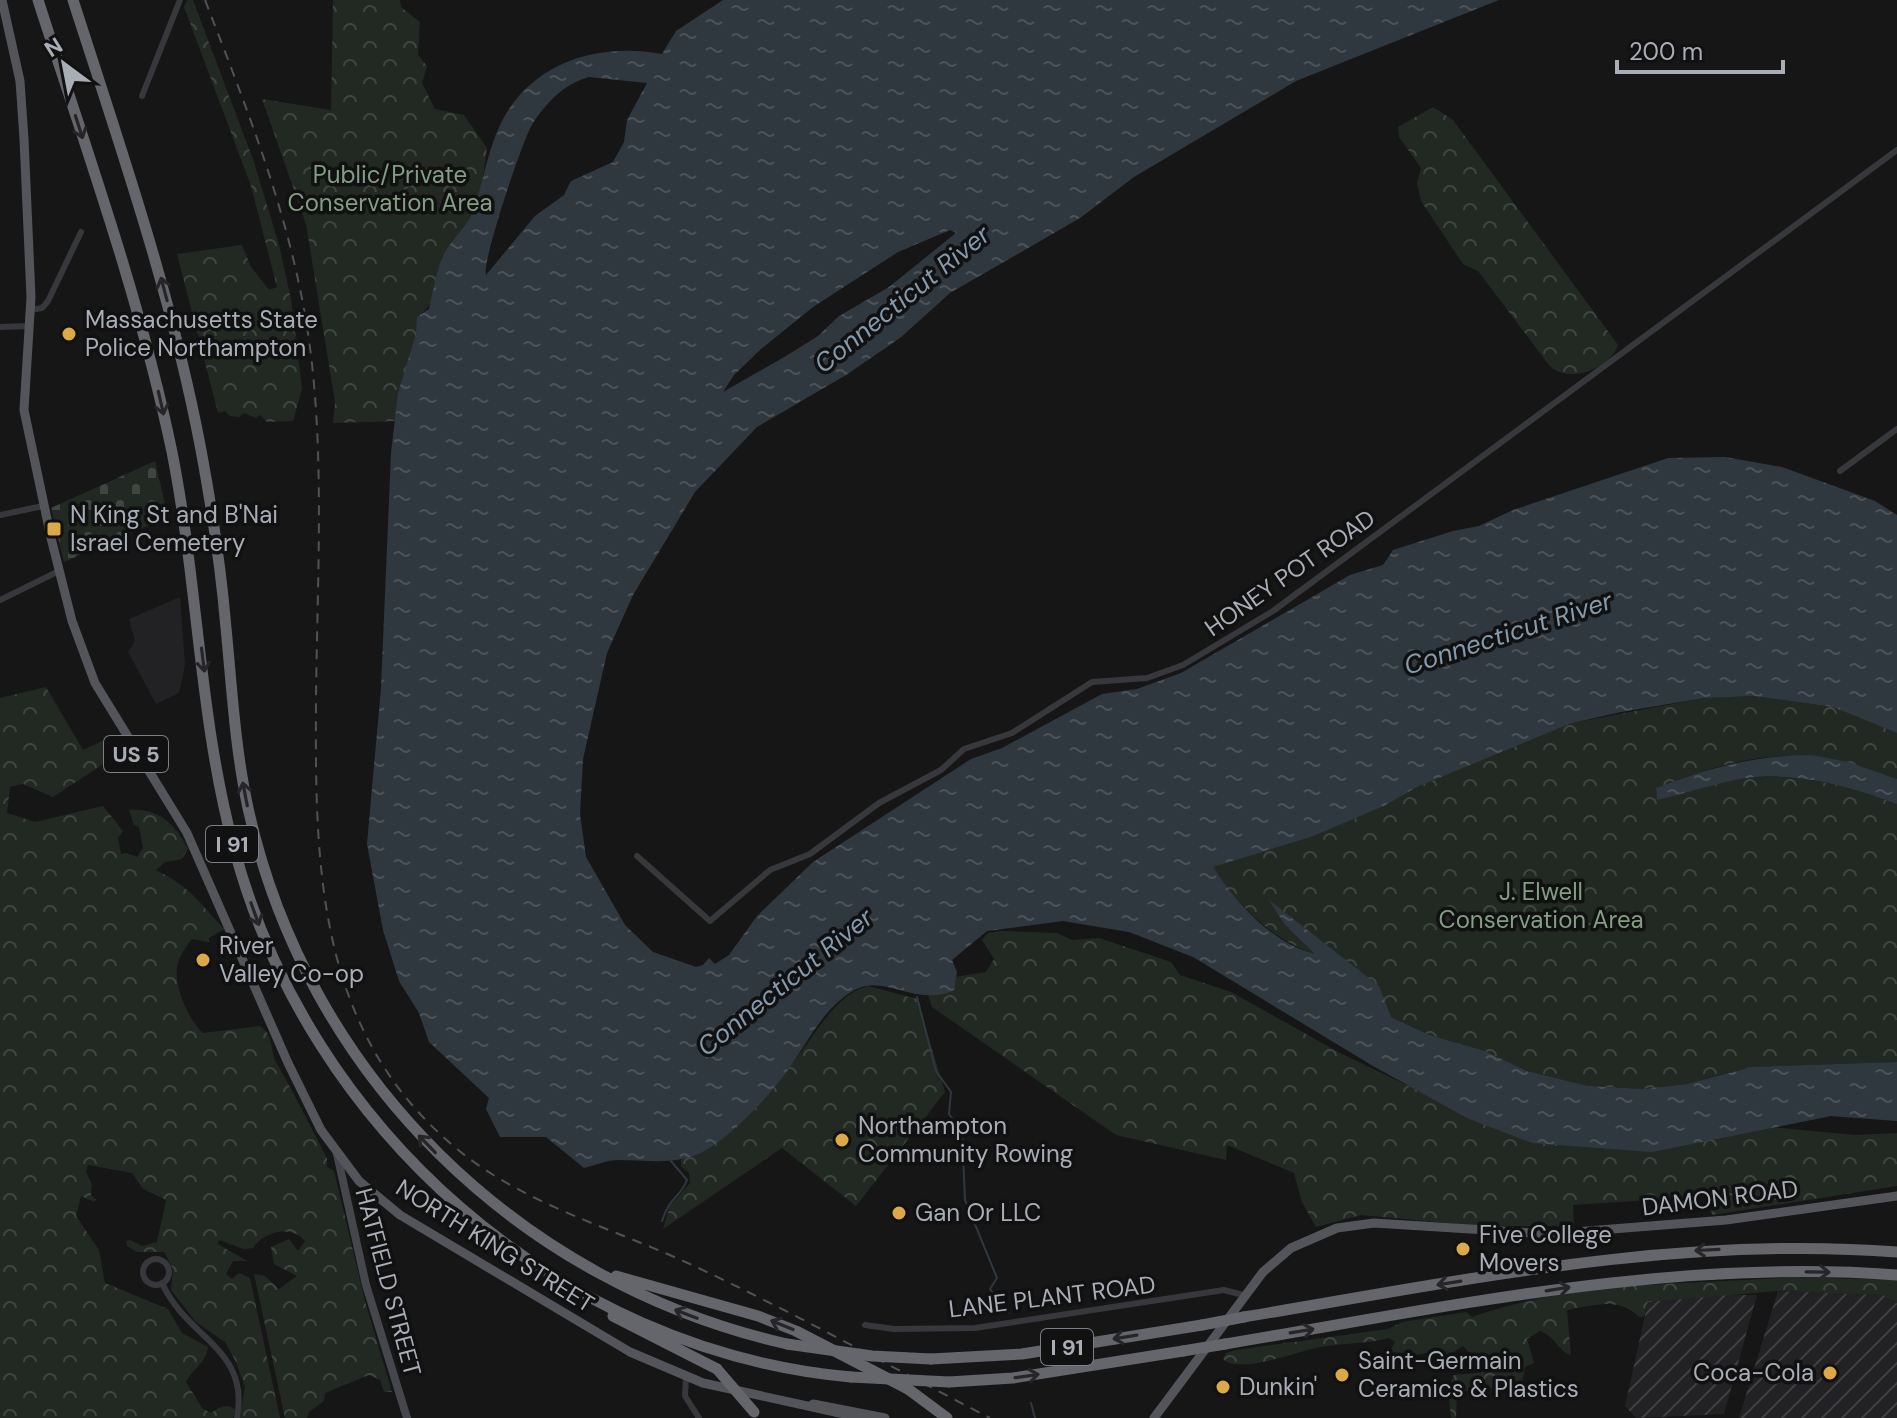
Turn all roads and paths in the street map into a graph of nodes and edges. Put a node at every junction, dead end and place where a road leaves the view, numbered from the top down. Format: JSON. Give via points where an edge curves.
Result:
{"nodes":[{"id":1,"x":2,"y":0,"type":"edge"},
{"id":2,"x":38,"y":0,"type":"edge"},
{"id":3,"x":75,"y":0,"type":"edge"},
{"id":4,"x":180,"y":0,"type":"edge"},
{"id":5,"x":142,"y":96,"type":"dead end"},
{"id":6,"x":1897,"y":150,"type":"edge"},
{"id":7,"x":81,"y":232,"type":"dead end"},
{"id":8,"x":30,"y":310,"type":"junction"},
{"id":9,"x":30,"y":326,"type":"junction"},
{"id":10,"x":0,"y":327,"type":"edge"},
{"id":11,"x":1897,"y":429,"type":"edge"},
{"id":12,"x":1840,"y":471,"type":"dead end"},
{"id":13,"x":43,"y":506,"type":"junction"},
{"id":14,"x":0,"y":515,"type":"edge"},
{"id":15,"x":59,"y":571,"type":"junction"},
{"id":16,"x":0,"y":600,"type":"edge"},
{"id":17,"x":637,"y":856,"type":"dead end"},
{"id":18,"x":337,"y":1154,"type":"junction"},
{"id":19,"x":1897,"y":1196,"type":"edge"},
{"id":20,"x":484,"y":1197,"type":"junction"},
{"id":21,"x":1897,"y":1252,"type":"edge"},
{"id":22,"x":1897,"y":1275,"type":"edge"},
{"id":23,"x":556,"y":1278,"type":"junction"},
{"id":24,"x":162,"y":1283,"type":"junction"},
{"id":25,"x":1243,"y":1295,"type":"junction"},
{"id":26,"x":865,"y":1325,"type":"dead end"},
{"id":27,"x":686,"y":1377,"type":"junction"},
{"id":28,"x":806,"y":1404,"type":"junction"},
{"id":29,"x":757,"y":1415,"type":"edge"},
{"id":30,"x":237,"y":1418,"type":"edge"},
{"id":31,"x":407,"y":1418,"type":"edge"},
{"id":32,"x":699,"y":1418,"type":"edge"},
{"id":33,"x":862,"y":1418,"type":"edge"},
{"id":34,"x":885,"y":1418,"type":"edge"},
{"id":35,"x":947,"y":1418,"type":"edge"},
{"id":36,"x":1154,"y":1418,"type":"edge"}],
"edges":[{"from":1,"to":8,"type":"main road","name":"NORTH KING STREET","number":"US 5","via":[[20,81]]},
{"from":2,"to":23,"type":"highway","number":"I 91","one_way":true,"via":[[126,271],[160,399],[189,551],[221,794],[264,939],[321,1046],[387,1136],[474,1220]]},
{"from":20,"to":3,"type":"highway","number":"I 91","one_way":true,"via":[[414,1131],[354,1056],[308,977],[271,891],[241,775],[219,561],[186,379],[157,260]]},
{"from":4,"to":5,"type":"street"},
{"from":6,"to":17,"type":"street","name":"HONEY POT ROAD","via":[[1219,646],[1156,676],[1089,683],[1012,733],[964,749],[941,770],[879,803],[807,856],[770,870],[710,921]]},
{"from":7,"to":8,"type":"street","via":[[48,301]]},
{"from":8,"to":9,"type":"main road","name":"NORTH KING STREET","number":"US 5"},
{"from":9,"to":10,"type":"street"},
{"from":9,"to":13,"type":"main road","name":"NORTH KING STREET","number":"US 5","via":[[24,410]]},
{"from":11,"to":12,"type":"street"},
{"from":13,"to":14,"type":"street"},
{"from":13,"to":15,"type":"main road","name":"NORTH KING STREET","number":"US 5"},
{"from":15,"to":16,"type":"street"},
{"from":15,"to":18,"type":"main road","name":"NORTH KING STREET","number":"US 5","via":[[95,683],[187,833],[288,1063]]},
{"from":18,"to":27,"type":"main road","name":"NORTH KING STREET","number":"US 5","via":[[359,1181],[418,1228],[630,1352]]},
{"from":18,"to":31,"type":"street","name":"HATFIELD STREET","via":[[366,1285]]},
{"from":19,"to":25,"type":"main road","name":"DAMON ROAD","via":[[1719,1221],[1542,1235],[1358,1224],[1291,1248]]},
{"from":21,"to":20,"type":"highway","number":"I 91","one_way":true,"bridge":true,"via":[[1763,1248],[1614,1258],[1022,1354],[931,1359],[787,1344],[699,1320],[627,1289],[541,1241]]},
{"from":35,"to":20,"type":"highway","one_way":true,"via":[[908,1389],[796,1331],[598,1268]]},
{"from":23,"to":22,"type":"highway","number":"I 91","one_way":true,"bridge":true,"via":[[628,1316],[712,1349],[780,1367],[949,1382],[1013,1378],[1632,1279],[1750,1272]]},
{"from":23,"to":29,"type":"highway","bridge":true,"via":[[616,1318],[717,1369]]},
{"from":24,"to":24,"type":"street","via":[[168,1266],[160,1259],[150,1260],[145,1278]]},
{"from":24,"to":30,"type":"street","via":[[186,1320],[236,1373],[241,1392]]},
{"from":25,"to":26,"type":"street","name":"LANE PLANT ROAD","via":[[1224,1290],[975,1328]]},
{"from":25,"to":36,"type":"main road","name":"DAMON ROAD"},
{"from":27,"to":28,"type":"main road","name":"NORTH KING STREET","number":"US 5"},
{"from":27,"to":32,"type":"street","via":[[685,1396]]},
{"from":28,"to":33,"type":"main road","name":"NORTH KING STREET","number":"US 5"},
{"from":28,"to":34,"type":"main road","name":"NORTH KING STREET","number":"US 5"}]}
